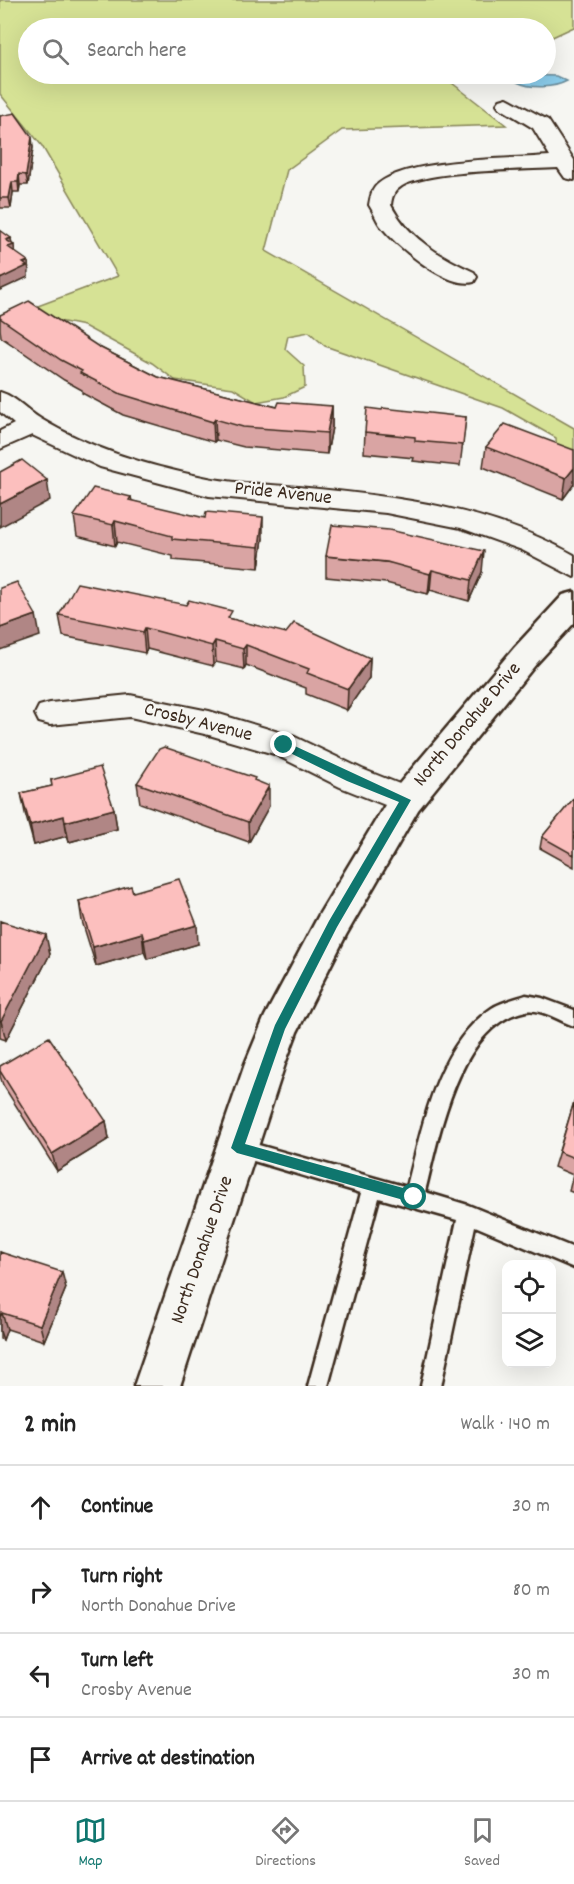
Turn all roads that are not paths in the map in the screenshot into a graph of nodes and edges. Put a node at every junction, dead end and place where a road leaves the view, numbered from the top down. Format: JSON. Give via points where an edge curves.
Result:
{"nodes":[{"id":1,"x":507,"y":104,"type":"dead end"},
{"id":2,"x":568,"y":169,"type":"edge"},
{"id":3,"x":466,"y":277,"type":"dead end"},
{"id":4,"x":0,"y":400,"type":"edge"},
{"id":5,"x":32,"y":425,"type":"junction"},
{"id":6,"x":0,"y":441,"type":"edge"},
{"id":7,"x":574,"y":567,"type":"edge"},
{"id":8,"x":574,"y":603,"type":"edge"},
{"id":9,"x":50,"y":714,"type":"dead end"},
{"id":10,"x":406,"y":800,"type":"junction"},
{"id":11,"x":574,"y":1018,"type":"edge"},
{"id":12,"x":237,"y":1148,"type":"junction"},
{"id":13,"x":373,"y":1185,"type":"junction"},
{"id":14,"x":414,"y":1197,"type":"junction"},
{"id":15,"x":468,"y":1214,"type":"junction"},
{"id":16,"x":574,"y":1258,"type":"edge"},
{"id":17,"x":157,"y":1386,"type":"edge"},
{"id":18,"x":318,"y":1386,"type":"edge"},
{"id":19,"x":430,"y":1386,"type":"edge"}],
"edges":[{"from":1,"to":2,"type":"street","via":[[541,124]]},
{"from":2,"to":3,"type":"street","via":[[425,172],[401,177],[386,187],[380,200],[383,214],[405,241]]},
{"from":4,"to":5,"type":"street","name":"Pride Avenue"},
{"from":5,"to":6,"type":"street"},
{"from":5,"to":7,"type":"street","name":"Pride Avenue","via":[[109,461],[209,487],[386,504],[466,520],[532,543]]},
{"from":8,"to":10,"type":"street","name":"North Donahue Drive"},
{"from":9,"to":10,"type":"street","name":"Crosby Avenue","via":[[130,705],[209,723],[284,745]]},
{"from":10,"to":12,"type":"street","name":"North Donahue Drive","via":[[333,924],[279,1028]]},
{"from":11,"to":14,"type":"lane","via":[[528,1002],[499,1012],[471,1036],[444,1089]]},
{"from":12,"to":13,"type":"lane"},
{"from":12,"to":17,"type":"street","name":"North Donahue Drive"},
{"from":13,"to":14,"type":"lane"},
{"from":13,"to":18,"type":"lane"},
{"from":14,"to":15,"type":"lane"},
{"from":15,"to":16,"type":"lane"},
{"from":15,"to":19,"type":"lane"}]}
